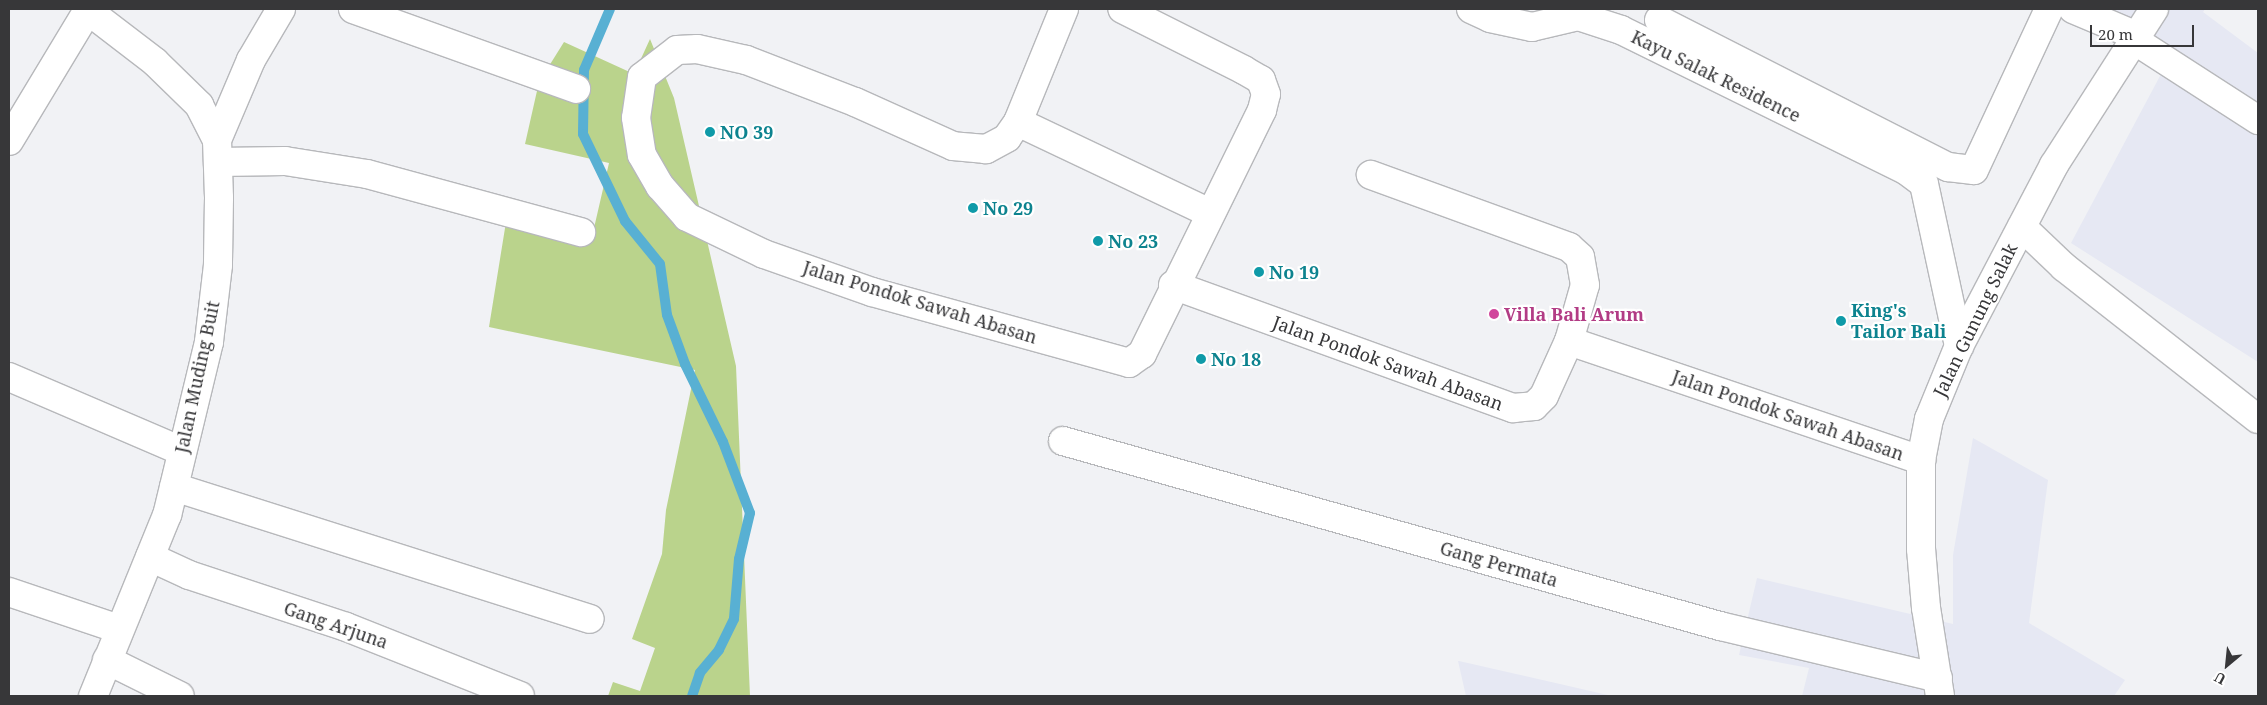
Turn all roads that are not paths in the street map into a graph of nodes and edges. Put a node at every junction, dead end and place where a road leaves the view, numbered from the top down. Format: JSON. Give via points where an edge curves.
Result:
{"nodes":[{"id":1,"x":282,"y":9,"type":"edge"},
{"id":2,"x":353,"y":9,"type":"edge"},
{"id":3,"x":1064,"y":9,"type":"edge"},
{"id":4,"x":1122,"y":9,"type":"edge"},
{"id":5,"x":1471,"y":9,"type":"edge"},
{"id":6,"x":2049,"y":9,"type":"edge"},
{"id":7,"x":2073,"y":9,"type":"edge"},
{"id":8,"x":2154,"y":9,"type":"edge"},
{"id":9,"x":87,"y":10,"type":"edge"},
{"id":10,"x":1659,"y":20,"type":"dead end"},
{"id":11,"x":2136,"y":38,"type":"junction"},
{"id":12,"x":576,"y":89,"type":"dead end"},
{"id":13,"x":2258,"y":120,"type":"edge"},
{"id":14,"x":1018,"y":122,"type":"junction"},
{"id":15,"x":9,"y":141,"type":"edge"},
{"id":16,"x":217,"y":151,"type":"junction"},
{"id":17,"x":1371,"y":175,"type":"dead end"},
{"id":18,"x":1210,"y":213,"type":"junction"},
{"id":19,"x":2022,"y":227,"type":"junction"},
{"id":20,"x":581,"y":232,"type":"dead end"},
{"id":21,"x":1174,"y":285,"type":"junction"},
{"id":22,"x":1570,"y":341,"type":"junction"},
{"id":23,"x":1959,"y":346,"type":"junction"},
{"id":24,"x":9,"y":377,"type":"edge"},
{"id":25,"x":2258,"y":419,"type":"edge"},
{"id":26,"x":1063,"y":441,"type":"dead end"},
{"id":27,"x":182,"y":451,"type":"junction"},
{"id":28,"x":1921,"y":460,"type":"junction"},
{"id":29,"x":174,"y":487,"type":"junction"},
{"id":30,"x":150,"y":557,"type":"junction"},
{"id":31,"x":9,"y":592,"type":"edge"},
{"id":32,"x":590,"y":619,"type":"dead end"},
{"id":33,"x":119,"y":628,"type":"junction"},
{"id":34,"x":107,"y":660,"type":"junction"},
{"id":35,"x":1939,"y":687,"type":"edge"},
{"id":36,"x":94,"y":696,"type":"edge"},
{"id":37,"x":180,"y":696,"type":"edge"},
{"id":38,"x":520,"y":696,"type":"edge"}],
"edges":[{"from":1,"to":16,"type":"street","via":[[251,60]]},
{"from":2,"to":12,"type":"street"},
{"from":3,"to":14,"type":"street","name":"Jalan Pondok Sawah Abasan"},
{"from":4,"to":18,"type":"street","name":"Jalan Pondok Sawah Abasan","via":[[1261,80],[1266,94],[1262,110]]},
{"from":5,"to":23,"type":"street","name":"Kayu Salak Residence","via":[[1490,18],[1532,28],[1578,16],[1621,30],[1907,170],[1924,184]]},
{"from":6,"to":10,"type":"street","via":[[1974,170],[1948,167]]},
{"from":7,"to":11,"type":"street"},
{"from":8,"to":11,"type":"street","name":"Jalan Gunung Salak"},
{"from":9,"to":15,"type":"street"},
{"from":9,"to":16,"type":"street","name":"Jalan Muding Buit","via":[[162,68],[199,106]]},
{"from":11,"to":13,"type":"street"},
{"from":11,"to":19,"type":"street","name":"Jalan Gunung Salak","via":[[2085,114]]},
{"from":14,"to":18,"type":"street"},
{"from":14,"to":21,"type":"street","name":"Jalan Pondok Sawah Abasan","via":[[1007,138],[986,149],[953,146],[855,102],[746,60],[697,49],[677,50],[642,77],[636,118],[642,155],[660,186],[687,217],[764,254],[872,292],[1129,363],[1142,354]]},
{"from":16,"to":20,"type":"street","via":[[367,174]]},
{"from":16,"to":27,"type":"street","name":"Jalan Muding Buit","via":[[218,265],[214,307]]},
{"from":17,"to":22,"type":"street","name":"Jalan Pondok Sawah Abasan","via":[[1569,247],[1580,257],[1585,286]]},
{"from":18,"to":21,"type":"street","name":"Jalan Pondok Sawah Abasan"},
{"from":19,"to":23,"type":"street","name":"Jalan Gunung Salak"},
{"from":19,"to":25,"type":"street","via":[[2064,266]]},
{"from":21,"to":22,"type":"street","name":"Jalan Pondok Sawah Abasan","via":[[1513,408],[1534,406],[1544,396]]},
{"from":22,"to":28,"type":"street","name":"Jalan Pondok Sawah Abasan"},
{"from":23,"to":28,"type":"street","name":"Jalan Gunung Salak","via":[[1929,419]]},
{"from":24,"to":27,"type":"street"},
{"from":26,"to":35,"type":"street","name":"Gang Permata"},
{"from":27,"to":29,"type":"street","name":"Jalan Muding Buit"},
{"from":28,"to":35,"type":"street","name":"Jalan Gunung Salak","via":[[1926,608]]},
{"from":29,"to":30,"type":"street","name":"Jalan Muding Buit"},
{"from":29,"to":32,"type":"street"},
{"from":30,"to":33,"type":"street","name":"Jalan Muding Buit"},
{"from":30,"to":38,"type":"street","name":"Gang Arjuna","via":[[189,575],[346,627]]},
{"from":31,"to":33,"type":"street"},
{"from":33,"to":34,"type":"street","name":"Jalan Muding Buit"},
{"from":34,"to":36,"type":"street","name":"Jalan Muding Buit"},
{"from":34,"to":37,"type":"street"}]}
